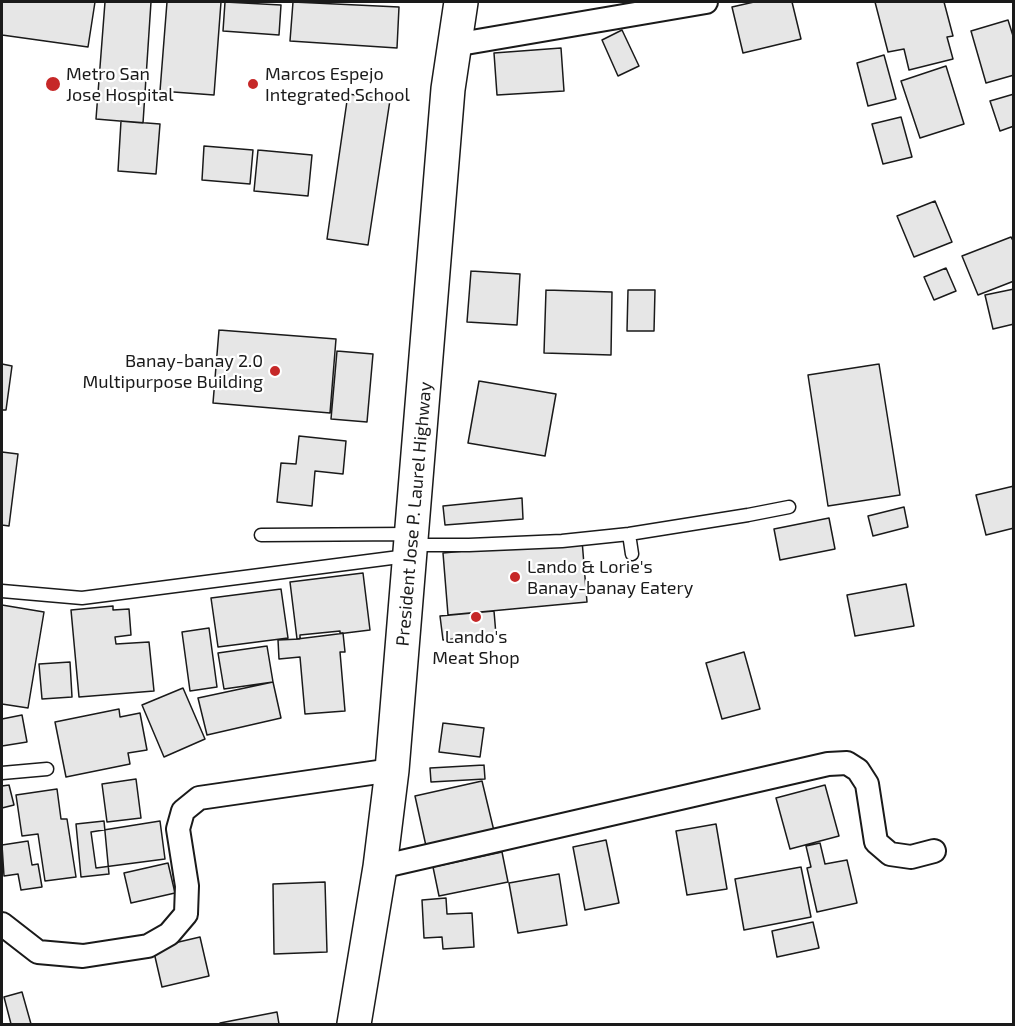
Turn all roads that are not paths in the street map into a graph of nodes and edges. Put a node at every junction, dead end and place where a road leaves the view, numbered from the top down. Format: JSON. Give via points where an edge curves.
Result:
{"nodes":[{"id":1,"x":461,"y":2,"type":"edge"},
{"id":2,"x":706,"y":2,"type":"edge"},
{"id":3,"x":454,"y":45,"type":"junction"},
{"id":4,"x":789,"y":507,"type":"dead end"},
{"id":5,"x":629,"y":534,"type":"junction"},
{"id":6,"x":261,"y":536,"type":"dead end"},
{"id":7,"x":412,"y":545,"type":"junction"},
{"id":8,"x":632,"y":554,"type":"dead end"},
{"id":9,"x":2,"y":591,"type":"edge"},
{"id":10,"x":47,"y":769,"type":"dead end"},
{"id":11,"x":392,"y":770,"type":"junction"},
{"id":12,"x":2,"y":773,"type":"edge"},
{"id":13,"x":934,"y":851,"type":"dead end"},
{"id":14,"x":380,"y":867,"type":"junction"},
{"id":15,"x":2,"y":924,"type":"edge"},
{"id":16,"x":354,"y":1024,"type":"edge"}],
"edges":[{"from":1,"to":3,"type":"highway","name":"President Jose P. Laurel Highway"},
{"from":2,"to":3,"type":"street"},
{"from":3,"to":7,"type":"highway","name":"President Jose P. Laurel Highway"},
{"from":4,"to":5,"type":"lane"},
{"from":5,"to":7,"type":"lane","via":[[539,542]]},
{"from":5,"to":8,"type":"lane"},
{"from":6,"to":7,"type":"lane"},
{"from":7,"to":9,"type":"lane","via":[[82,598]]},
{"from":7,"to":11,"type":"highway","name":"President Jose P. Laurel Highway"},
{"from":10,"to":12,"type":"lane"},
{"from":11,"to":14,"type":"highway","name":"President Jose P. Laurel Highway"},
{"from":11,"to":15,"type":"street","via":[[199,798],[183,811],[178,830],[187,886],[186,914],[169,934],[148,946],[82,956],[38,952]]},
{"from":13,"to":14,"type":"street","via":[[911,857],[890,854],[876,842],[867,784],[858,770],[847,763],[828,764]]},
{"from":14,"to":16,"type":"highway","name":"President Jose P. Laurel Highway"}]}
